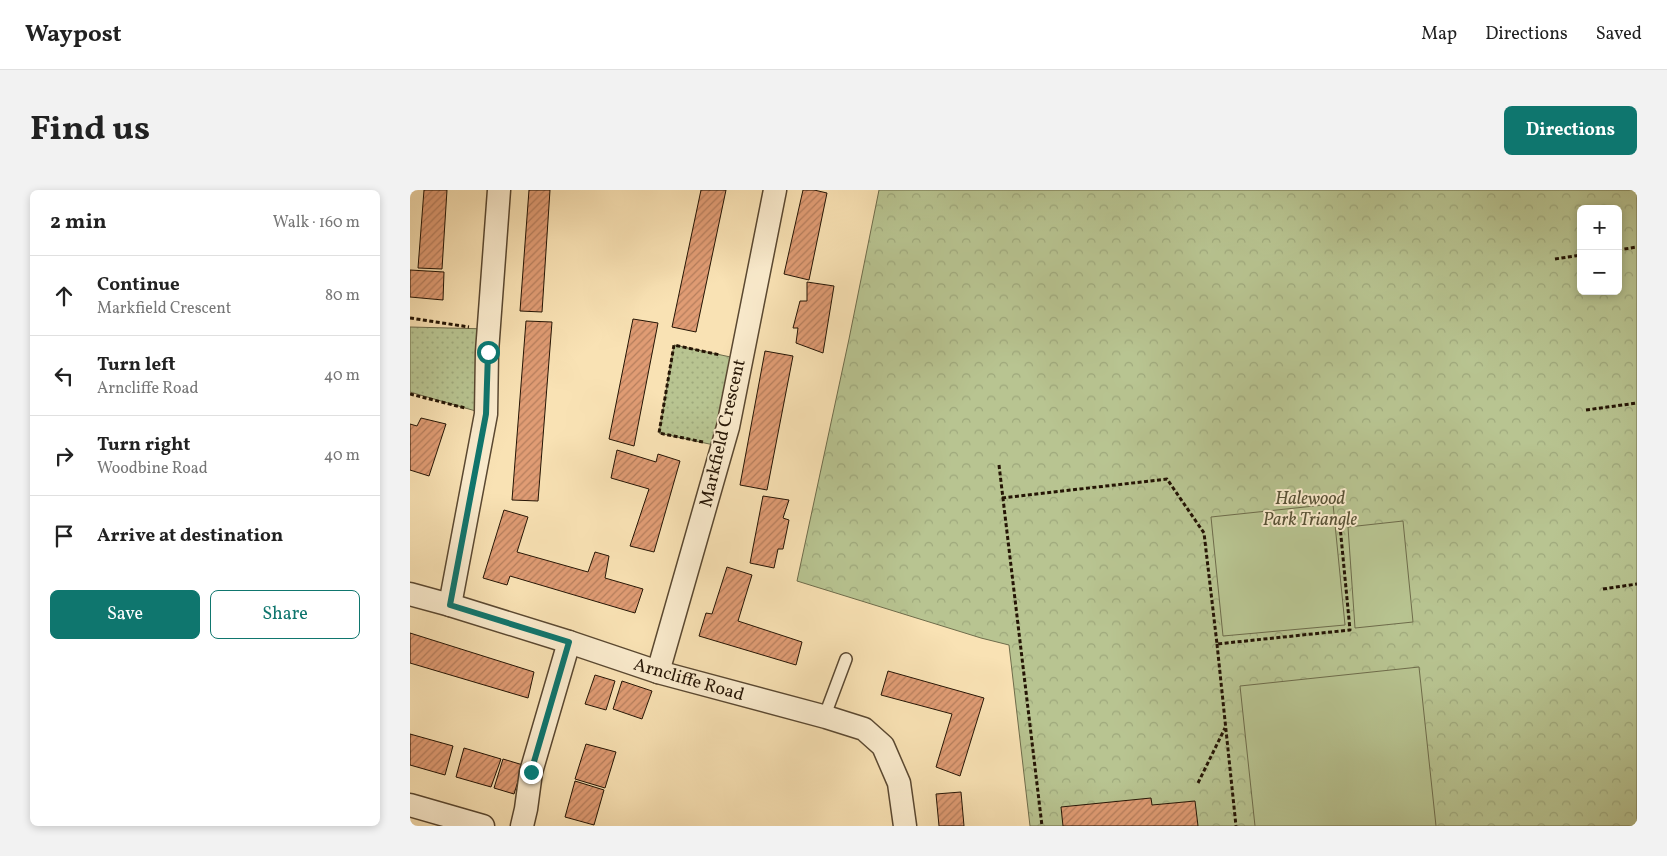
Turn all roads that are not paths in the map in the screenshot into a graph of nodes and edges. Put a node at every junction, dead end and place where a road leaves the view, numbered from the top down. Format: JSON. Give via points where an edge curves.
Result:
{"nodes":[{"id":1,"x":499,"y":190,"type":"edge"},
{"id":2,"x":775,"y":190,"type":"edge"},
{"id":3,"x":410,"y":594,"type":"edge"},
{"id":4,"x":450,"y":605,"type":"junction"},
{"id":5,"x":569,"y":642,"type":"junction"},
{"id":6,"x":846,"y":659,"type":"dead end"},
{"id":7,"x":658,"y":672,"type":"junction"},
{"id":8,"x":826,"y":717,"type":"junction"},
{"id":9,"x":410,"y":805,"type":"edge"},
{"id":10,"x":483,"y":826,"type":"edge"},
{"id":11,"x":522,"y":826,"type":"edge"},
{"id":12,"x":905,"y":826,"type":"edge"}],
"edges":[{"from":1,"to":4,"type":"street","via":[[486,414]]},
{"from":2,"to":7,"type":"street","name":"Markfield Crescent","via":[[723,447]]},
{"from":3,"to":4,"type":"street","name":"Arncliffe Road"},
{"from":4,"to":5,"type":"street","name":"Arncliffe Road"},
{"from":5,"to":7,"type":"street","name":"Arncliffe Road"},
{"from":5,"to":11,"type":"street","via":[[531,772]]},
{"from":6,"to":8,"type":"lane"},
{"from":7,"to":8,"type":"street","name":"Arncliffe Road"},
{"from":8,"to":12,"type":"street","name":"Arncliffe Road","via":[[864,729],[883,746],[899,783]]},
{"from":9,"to":10,"type":"street"}]}
